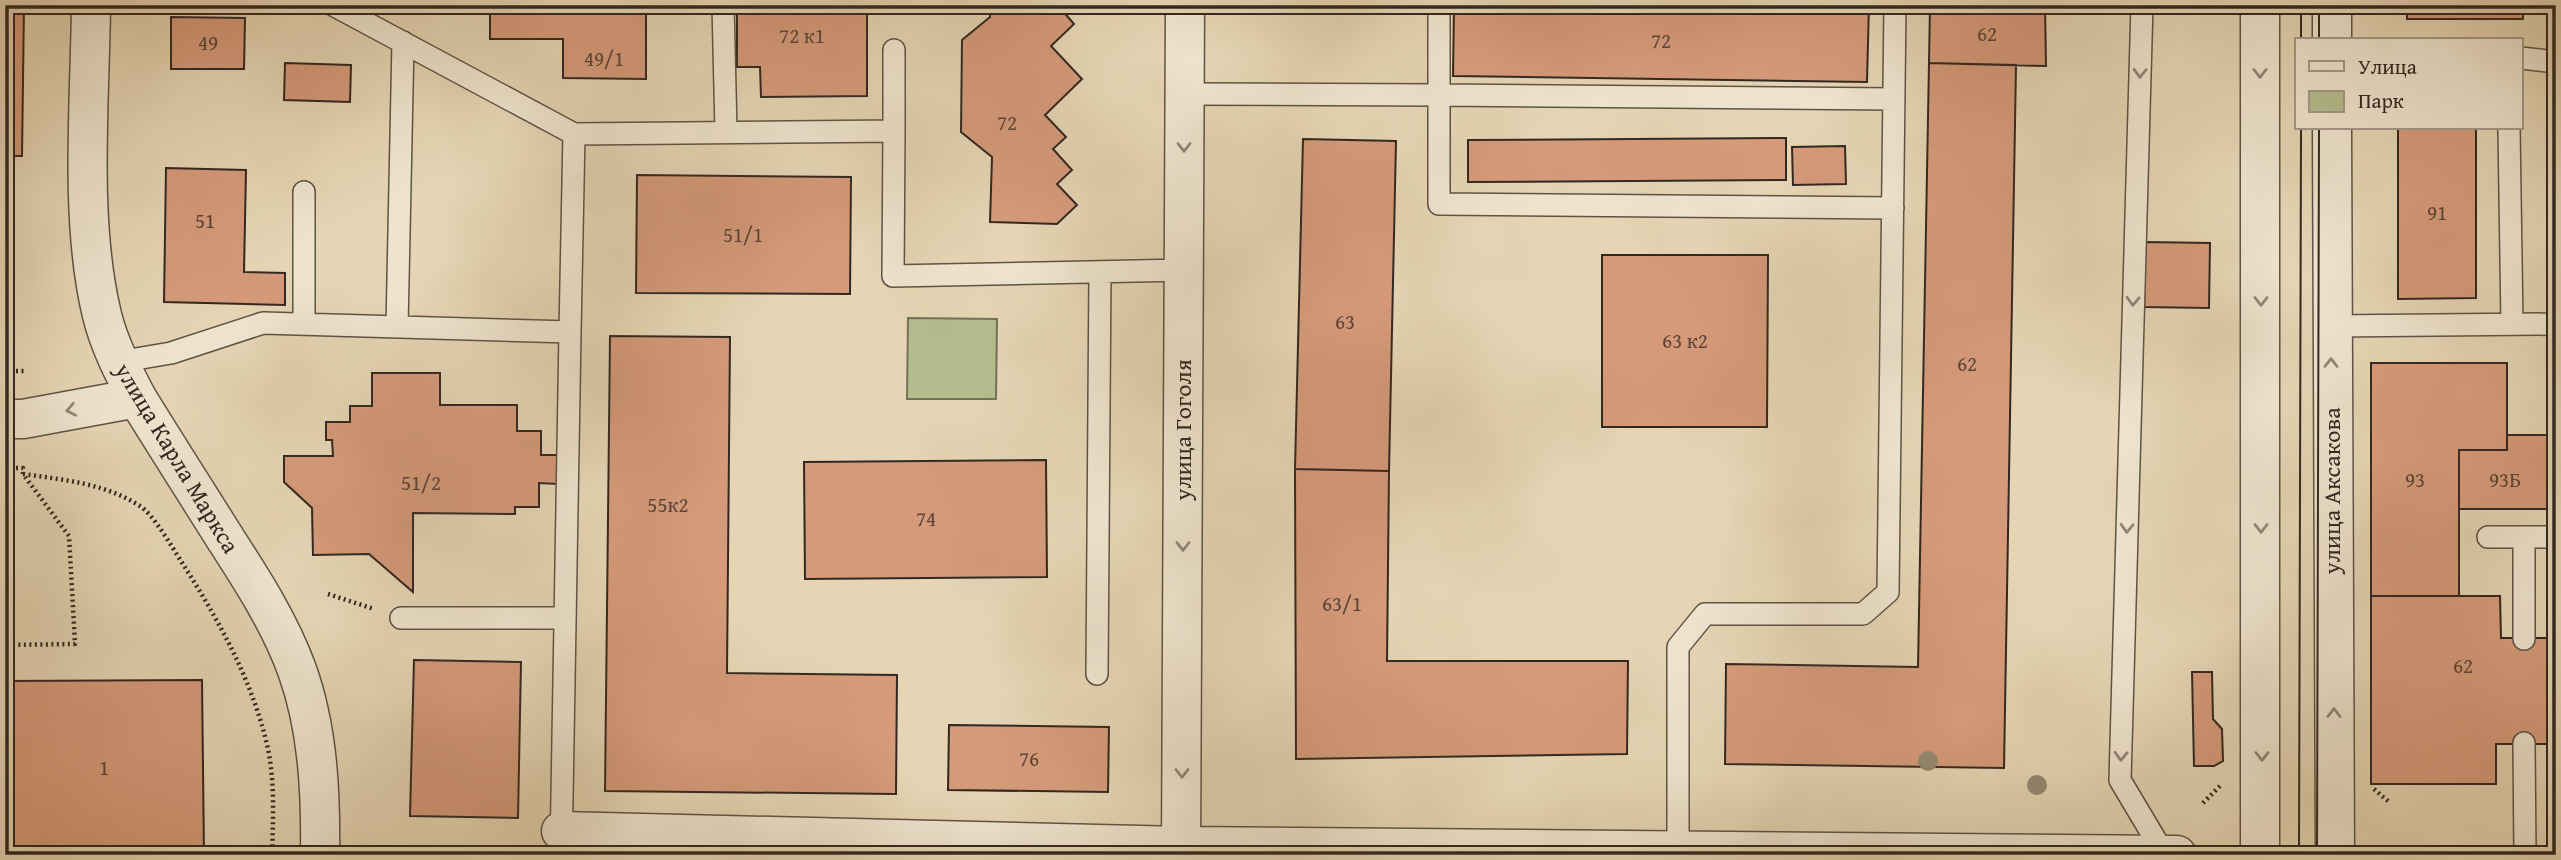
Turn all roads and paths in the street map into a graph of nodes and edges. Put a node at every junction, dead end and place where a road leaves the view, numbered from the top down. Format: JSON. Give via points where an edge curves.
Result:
{"nodes":[{"id":1,"x":91,"y":5,"type":"edge"},
{"id":2,"x":333,"y":5,"type":"edge"},
{"id":3,"x":723,"y":5,"type":"edge"},
{"id":4,"x":1185,"y":5,"type":"edge"},
{"id":5,"x":1439,"y":5,"type":"edge"},
{"id":6,"x":1895,"y":5,"type":"edge"},
{"id":7,"x":2141,"y":5,"type":"edge"},
{"id":8,"x":2260,"y":5,"type":"edge"},
{"id":9,"x":2332,"y":5,"type":"edge"},
{"id":10,"x":2332,"y":38,"type":"edge"},
{"id":11,"x":402,"y":42,"type":"junction"},
{"id":12,"x":894,"y":50,"type":"dead end"},
{"id":13,"x":2522,"y":58,"type":"edge"},
{"id":14,"x":2556,"y":62,"type":"edge"},
{"id":15,"x":1184,"y":94,"type":"junction"},
{"id":16,"x":1439,"y":95,"type":"junction"},
{"id":17,"x":1894,"y":99,"type":"junction"},
{"id":18,"x":2332,"y":130,"type":"edge"},
{"id":19,"x":2509,"y":130,"type":"edge"},
{"id":20,"x":894,"y":131,"type":"junction"},
{"id":21,"x":726,"y":132,"type":"junction"},
{"id":22,"x":574,"y":134,"type":"junction"},
{"id":23,"x":304,"y":192,"type":"dead end"},
{"id":24,"x":1893,"y":208,"type":"junction"},
{"id":25,"x":1184,"y":270,"type":"junction"},
{"id":26,"x":1100,"y":272,"type":"junction"},
{"id":27,"x":304,"y":324,"type":"junction"},
{"id":28,"x":2511,"y":324,"type":"junction"},
{"id":29,"x":2556,"y":324,"type":"edge"},
{"id":30,"x":2331,"y":326,"type":"junction"},
{"id":31,"x":397,"y":327,"type":"junction"},
{"id":32,"x":570,"y":332,"type":"junction"},
{"id":33,"x":118,"y":362,"type":"junction"},
{"id":34,"x":5,"y":371,"type":"edge"},
{"id":35,"x":24,"y":371,"type":"dead end"},
{"id":36,"x":137,"y":398,"type":"junction"},
{"id":37,"x":5,"y":419,"type":"edge"},
{"id":38,"x":5,"y":468,"type":"edge"},
{"id":39,"x":23,"y":474,"type":"junction"},
{"id":40,"x":2488,"y":537,"type":"dead end"},
{"id":41,"x":2524,"y":537,"type":"junction"},
{"id":42,"x":2556,"y":537,"type":"edge"},
{"id":43,"x":328,"y":594,"type":"dead end"},
{"id":44,"x":401,"y":618,"type":"joint"},
{"id":45,"x":565,"y":618,"type":"junction"},
{"id":46,"x":2524,"y":639,"type":"dead end"},
{"id":47,"x":5,"y":645,"type":"edge"},
{"id":48,"x":1097,"y":674,"type":"dead end"},
{"id":49,"x":2524,"y":743,"type":"dead end"},
{"id":50,"x":2231,"y":774,"type":"dead end"},
{"id":51,"x":2203,"y":803,"type":"dead end"},
{"id":52,"x":561,"y":843,"type":"edge"},
{"id":53,"x":1181,"y":850,"type":"edge"},
{"id":54,"x":1678,"y":850,"type":"junction"},
{"id":55,"x":2164,"y":854,"type":"edge"},
{"id":56,"x":272,"y":855,"type":"edge"},
{"id":57,"x":320,"y":855,"type":"edge"},
{"id":58,"x":2177,"y":855,"type":"edge"},
{"id":59,"x":2260,"y":855,"type":"edge"},
{"id":60,"x":2335,"y":855,"type":"edge"},
{"id":61,"x":2525,"y":855,"type":"edge"}],
"edges":[{"from":1,"to":33,"type":"street","name":"улица Карла Маркса","via":[[90,208],[102,314]]},
{"from":2,"to":11,"type":"lane"},
{"from":3,"to":21,"type":"lane"},
{"from":4,"to":15,"type":"street","name":"улица Гоголя"},
{"from":5,"to":16,"type":"lane"},
{"from":6,"to":17,"type":"lane"},
{"from":7,"to":55,"type":"lane","one_way":true,"via":[[2120,780]]},
{"from":8,"to":59,"type":"street","one_way":true},
{"from":9,"to":10,"type":"street"},
{"from":11,"to":22,"type":"lane"},
{"from":11,"to":31,"type":"lane"},
{"from":12,"to":20,"type":"lane"},
{"from":13,"to":14,"type":"lane"},
{"from":15,"to":16,"type":"lane"},
{"from":15,"to":25,"type":"street","name":"улица Гоголя","one_way":true},
{"from":16,"to":17,"type":"lane"},
{"from":16,"to":24,"type":"lane","via":[[1439,204]]},
{"from":17,"to":24,"type":"lane"},
{"from":18,"to":30,"type":"street","name":"улица Аксакова"},
{"from":19,"to":28,"type":"lane"},
{"from":20,"to":21,"type":"lane"},
{"from":20,"to":26,"type":"lane","via":[[893,276]]},
{"from":21,"to":22,"type":"lane"},
{"from":22,"to":32,"type":"lane"},
{"from":23,"to":27,"type":"lane"},
{"from":24,"to":54,"type":"lane","via":[[1888,592],[1863,614],[1705,614],[1678,647]]},
{"from":25,"to":26,"type":"lane"},
{"from":25,"to":53,"type":"street","name":"улица Гоголя","one_way":true},
{"from":26,"to":48,"type":"lane"},
{"from":27,"to":31,"type":"lane"},
{"from":27,"to":33,"type":"lane","via":[[263,323],[171,353]]},
{"from":28,"to":29,"type":"lane"},
{"from":28,"to":30,"type":"lane"},
{"from":60,"to":30,"type":"street","name":"улица Аксакова","one_way":true},
{"from":31,"to":32,"type":"lane"},
{"from":32,"to":45,"type":"lane"},
{"from":33,"to":36,"type":"street","name":"улица Карла Маркса"},
{"from":34,"to":35,"type":"path"},
{"from":36,"to":37,"type":"street","one_way":true},
{"from":36,"to":57,"type":"street","name":"улица Карла Маркса","via":[[273,616],[297,670],[318,776]]},
{"from":38,"to":39,"type":"path","via":[[23,468]]},
{"from":39,"to":47,"type":"path","via":[[69,536],[75,644]]},
{"from":39,"to":56,"type":"path","via":[[101,486],[143,507],[175,552],[241,667],[268,749]]},
{"from":40,"to":41,"type":"lane"},
{"from":41,"to":42,"type":"lane"},
{"from":41,"to":46,"type":"lane"},
{"from":43,"to":44,"type":"path"},
{"from":44,"to":45,"type":"lane"},
{"from":45,"to":52,"type":"lane"},
{"from":49,"to":61,"type":"lane"},
{"from":50,"to":51,"type":"path"},
{"from":52,"to":53,"type":"street"},
{"from":53,"to":54,"type":"street"},
{"from":54,"to":55,"type":"street"},
{"from":55,"to":58,"type":"street"}]}
